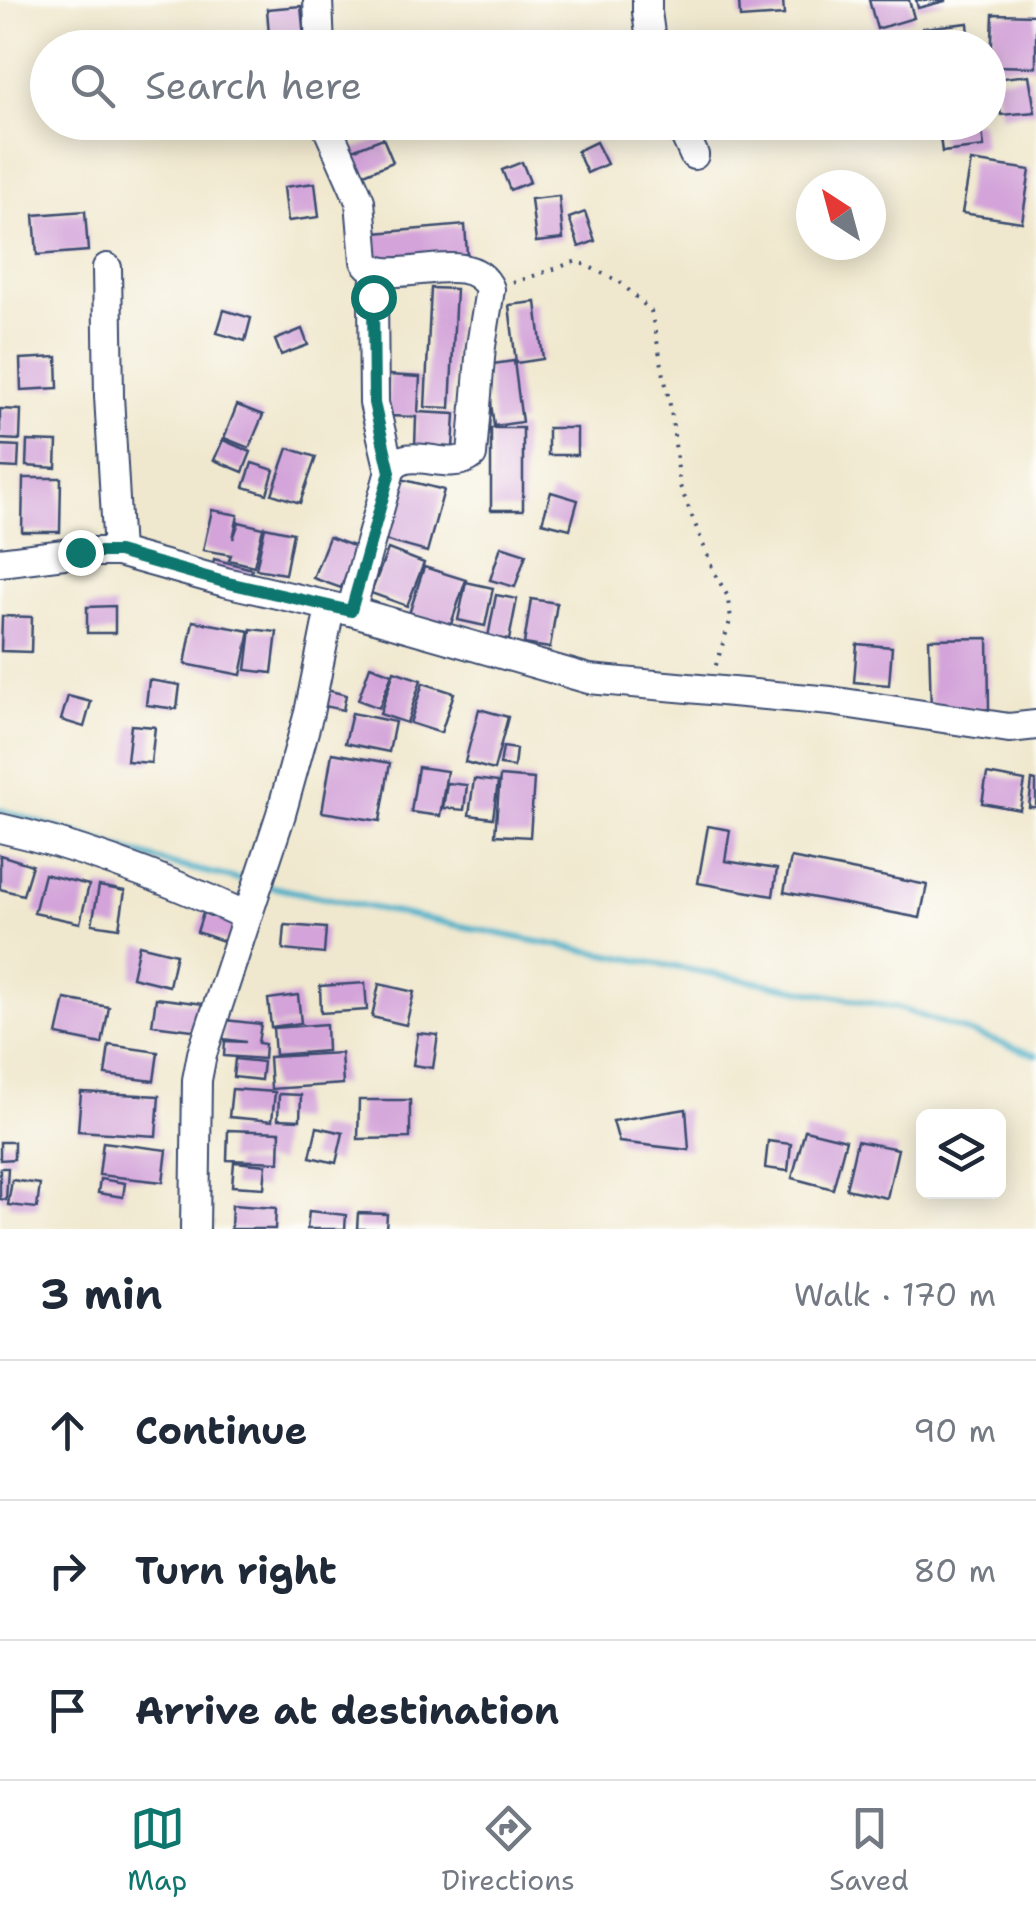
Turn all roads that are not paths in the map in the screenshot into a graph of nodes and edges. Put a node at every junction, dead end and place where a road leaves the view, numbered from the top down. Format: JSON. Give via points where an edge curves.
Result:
{"nodes":[{"id":1,"x":318,"y":0,"type":"edge"},
{"id":2,"x":648,"y":0,"type":"edge"},
{"id":3,"x":319,"y":30,"type":"edge"},
{"id":4,"x":650,"y":30,"type":"edge"},
{"id":5,"x":333,"y":140,"type":"edge"},
{"id":6,"x":687,"y":140,"type":"edge"},
{"id":7,"x":694,"y":155,"type":"dead end"},
{"id":8,"x":106,"y":268,"type":"dead end"},
{"id":9,"x":376,"y":271,"type":"junction"},
{"id":10,"x":390,"y":472,"type":"junction"},
{"id":11,"x":118,"y":552,"type":"junction"},
{"id":12,"x":0,"y":562,"type":"edge"},
{"id":13,"x":340,"y":609,"type":"junction"},
{"id":14,"x":1036,"y":724,"type":"edge"},
{"id":15,"x":0,"y":828,"type":"edge"},
{"id":16,"x":249,"y":909,"type":"junction"},
{"id":17,"x":195,"y":1229,"type":"edge"}],
"edges":[{"from":1,"to":3,"type":"street"},
{"from":2,"to":4,"type":"street"},
{"from":5,"to":9,"type":"street","via":[[360,201],[365,261]]},
{"from":6,"to":7,"type":"street"},
{"from":8,"to":11,"type":"street"},
{"from":9,"to":10,"type":"street","via":[[374,403]]},
{"from":9,"to":10,"type":"street","via":[[468,269],[490,289],[472,455],[460,462],[404,458]]},
{"from":10,"to":13,"type":"street"},
{"from":11,"to":12,"type":"street"},
{"from":11,"to":13,"type":"street"},
{"from":13,"to":14,"type":"street","via":[[589,679],[831,702],[1009,728]]},
{"from":13,"to":16,"type":"street"},
{"from":15,"to":16,"type":"street"},
{"from":16,"to":17,"type":"street","via":[[197,1080]]}]}
